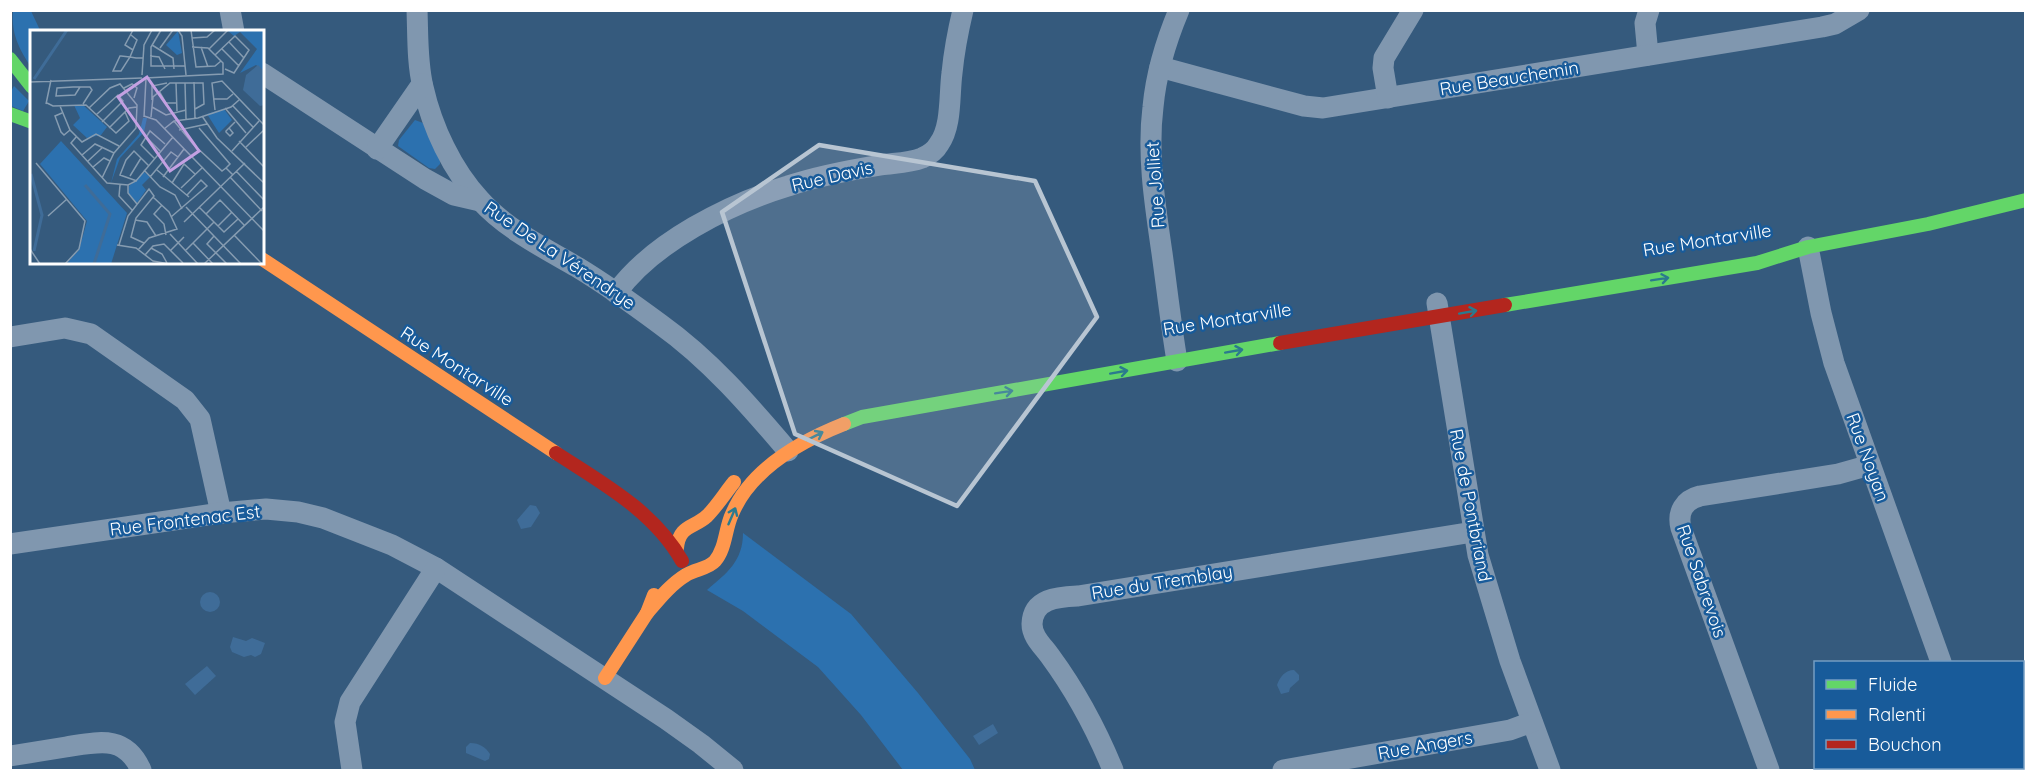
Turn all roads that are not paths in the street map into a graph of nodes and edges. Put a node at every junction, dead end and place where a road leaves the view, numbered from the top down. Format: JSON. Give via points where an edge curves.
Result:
{"nodes":[{"id":1,"x":230,"y":10,"type":"edge"},
{"id":2,"x":417,"y":10,"type":"edge"},
{"id":3,"x":963,"y":10,"type":"edge"},
{"id":4,"x":1179,"y":10,"type":"edge"},
{"id":5,"x":1413,"y":10,"type":"edge"},
{"id":6,"x":1648,"y":10,"type":"edge"},
{"id":7,"x":1859,"y":10,"type":"edge"},
{"id":8,"x":234,"y":30,"type":"edge"},
{"id":9,"x":1648,"y":55,"type":"junction"},
{"id":10,"x":10,"y":59,"type":"edge"},
{"id":11,"x":1160,"y":67,"type":"junction"},
{"id":12,"x":264,"y":74,"type":"edge"},
{"id":13,"x":30,"y":84,"type":"edge"},
{"id":14,"x":422,"y":84,"type":"junction"},
{"id":15,"x":1388,"y":98,"type":"junction"},
{"id":16,"x":10,"y":114,"type":"edge"},
{"id":17,"x":30,"y":121,"type":"edge"},
{"id":18,"x":377,"y":149,"type":"junction"},
{"id":19,"x":2025,"y":200,"type":"edge"},
{"id":20,"x":480,"y":201,"type":"junction"},
{"id":21,"x":1808,"y":247,"type":"junction"},
{"id":22,"x":264,"y":260,"type":"edge"},
{"id":23,"x":616,"y":293,"type":"junction"},
{"id":24,"x":1434,"y":308,"type":"junction"},
{"id":25,"x":10,"y":338,"type":"edge"},
{"id":26,"x":1175,"y":349,"type":"junction"},
{"id":27,"x":781,"y":441,"type":"junction"},
{"id":28,"x":1870,"y":465,"type":"junction"},
{"id":29,"x":745,"y":470,"type":"dead end"},
{"id":30,"x":632,"y":503,"type":"junction"},
{"id":31,"x":220,"y":513,"type":"junction"},
{"id":32,"x":695,"y":525,"type":"junction"},
{"id":33,"x":1473,"y":532,"type":"junction"},
{"id":34,"x":10,"y":544,"type":"edge"},
{"id":35,"x":677,"y":549,"type":"junction"},
{"id":36,"x":720,"y":551,"type":"junction"},
{"id":37,"x":436,"y":568,"type":"junction"},
{"id":38,"x":697,"y":568,"type":"junction"},
{"id":39,"x":647,"y":613,"type":"junction"},
{"id":40,"x":1940,"y":661,"type":"edge"},
{"id":41,"x":605,"y":678,"type":"junction"},
{"id":42,"x":1532,"y":722,"type":"junction"},
{"id":43,"x":10,"y":756,"type":"edge"},
{"id":44,"x":141,"y":771,"type":"edge"},
{"id":45,"x":352,"y":771,"type":"edge"},
{"id":46,"x":734,"y":771,"type":"edge"},
{"id":47,"x":1113,"y":771,"type":"edge"},
{"id":48,"x":1283,"y":771,"type":"edge"},
{"id":49,"x":1550,"y":771,"type":"edge"},
{"id":50,"x":1769,"y":771,"type":"edge"}],
"edges":[{"from":1,"to":8,"type":"street"},
{"from":2,"to":14,"type":"street","name":"Rue De La Vérendrye"},
{"from":3,"to":23,"type":"street","name":"Rue Davis","via":[[945,131],[934,151],[919,159],[806,181],[738,205],[650,257]]},
{"from":4,"to":11,"type":"street","name":"Rue Jolliet"},
{"from":5,"to":15,"type":"street","via":[[1384,58]]},
{"from":6,"to":9,"type":"street"},
{"from":7,"to":9,"type":"street","name":"Rue Beauchemin","via":[[1822,27]]},
{"from":9,"to":15,"type":"street","name":"Rue Beauchemin"},
{"from":10,"to":13,"type":"street"},
{"from":11,"to":15,"type":"street","name":"Rue Beauchemin","via":[[1310,107]]},
{"from":11,"to":26,"type":"street","name":"Rue Jolliet","via":[[1152,110],[1152,165]]},
{"from":12,"to":18,"type":"street"},
{"from":14,"to":18,"type":"street"},
{"from":14,"to":20,"type":"street","name":"Rue De La Vérendrye","via":[[445,146]]},
{"from":16,"to":17,"type":"street"},
{"from":18,"to":20,"type":"street","via":[[454,195]]},
{"from":19,"to":21,"type":"street","name":"Rue Montarville"},
{"from":20,"to":23,"type":"street","name":"Rue De La Vérendrye","via":[[505,222]]},
{"from":21,"to":24,"type":"street","name":"Rue Montarville","via":[[1756,250]]},
{"from":21,"to":28,"type":"street","name":"Rue Noyan","via":[[1834,363]]},
{"from":22,"to":30,"type":"street","name":"Rue Montarville"},
{"from":23,"to":27,"type":"street","name":"Rue De La Vérendrye","via":[[705,361]]},
{"from":26,"to":24,"type":"street","name":"Rue Montarville","one_way":true},
{"from":24,"to":33,"type":"street","name":"Rue de Pontbriand"},
{"from":25,"to":31,"type":"street","via":[[65,328],[91,334],[185,400],[200,419]]},
{"from":27,"to":26,"type":"street","name":"Rue Montarville","one_way":true,"via":[[862,417]]},
{"from":36,"to":27,"type":"street","name":"Rue Montarville","one_way":true,"via":[[737,504],[763,473]]},
{"from":28,"to":40,"type":"street","name":"Rue Noyan"},
{"from":28,"to":50,"type":"street","name":"Rue Sabrevois","via":[[1838,474],[1700,496],[1691,499],[1682,510],[1682,528]]},
{"from":29,"to":32,"type":"street","via":[[710,513]]},
{"from":30,"to":32,"type":"street","name":"Rue Montarville"},
{"from":30,"to":35,"type":"street","name":"Rue Montarville"},
{"from":31,"to":34,"type":"street","name":"Rue Frontenac Est"},
{"from":31,"to":37,"type":"street","name":"Rue Frontenac Est","via":[[266,509],[322,518],[392,545]]},
{"from":32,"to":35,"type":"street","via":[[680,535]]},
{"from":32,"to":36,"type":"street","name":"Rue Montarville","via":[[705,525],[715,532]]},
{"from":33,"to":42,"type":"street","name":"Rue de Pontbriand","via":[[1494,612]]},
{"from":33,"to":47,"type":"street","name":"Rue du Tremblay","via":[[1052,598],[1043,603],[1032,621],[1035,637],[1069,685]]},
{"from":35,"to":38,"type":"street","name":"Rue Montarville","via":[[684,562]]},
{"from":35,"to":39,"type":"street"},
{"from":36,"to":38,"type":"street","via":[[712,564]]},
{"from":37,"to":41,"type":"street","name":"Rue Frontenac Est"},
{"from":37,"to":45,"type":"street","via":[[350,702],[345,722]]},
{"from":38,"to":39,"type":"street","via":[[682,577]]},
{"from":39,"to":41,"type":"street"},
{"from":41,"to":46,"type":"street","name":"Rue Frontenac Est"},
{"from":42,"to":48,"type":"street","name":"Rue Angers","via":[[1510,730]]},
{"from":42,"to":49,"type":"street","name":"Rue de Pontbriand"},
{"from":43,"to":44,"type":"street","via":[[104,742],[127,750]]}]}
